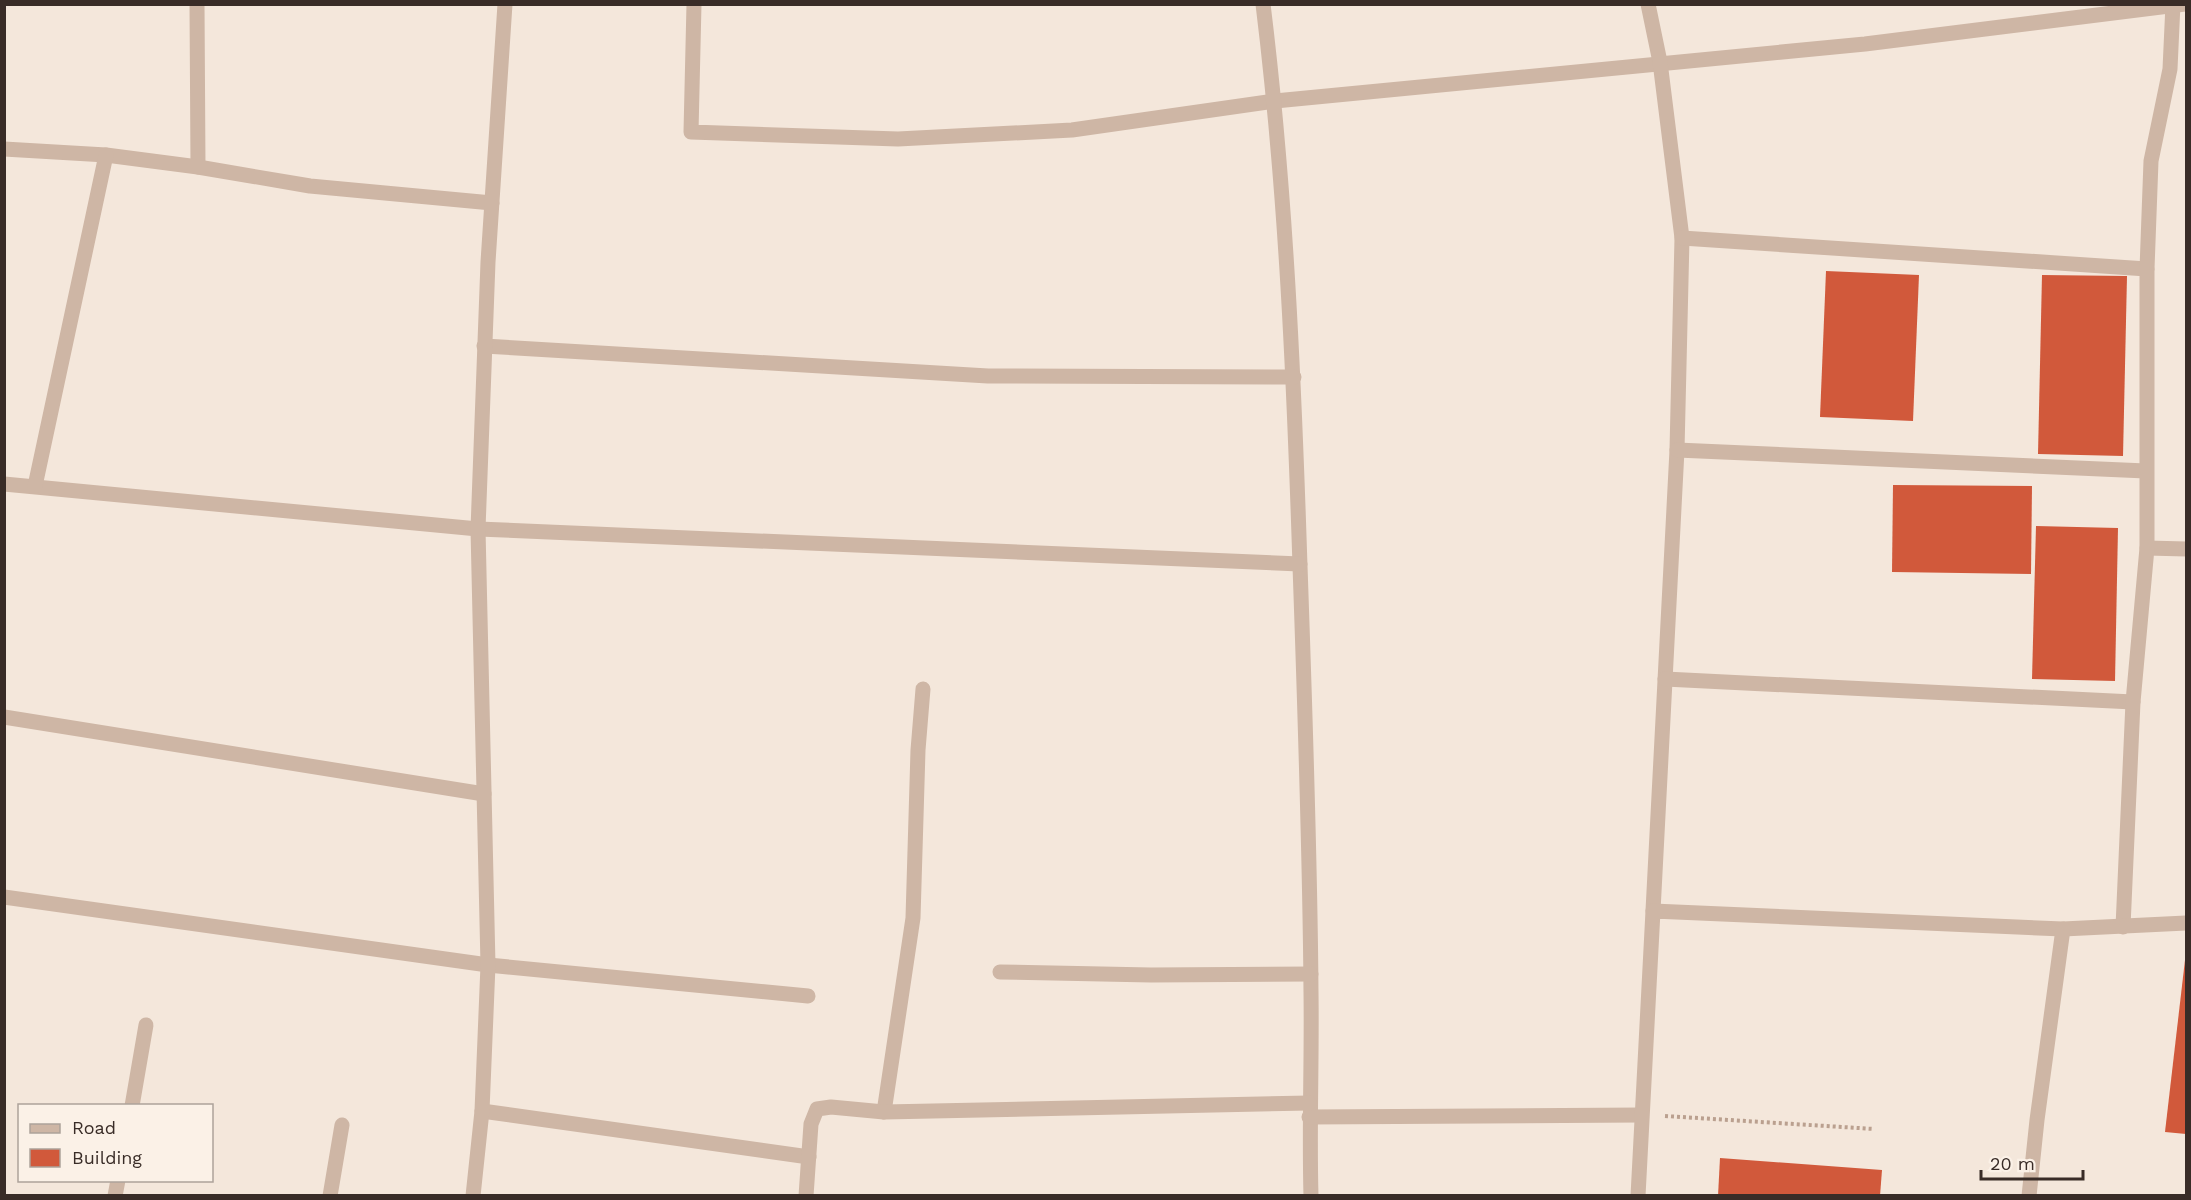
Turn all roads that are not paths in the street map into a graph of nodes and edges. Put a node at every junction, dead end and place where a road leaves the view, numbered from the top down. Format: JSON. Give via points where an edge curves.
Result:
{"nodes":[{"id":1,"x":197,"y":4,"type":"edge"},
{"id":2,"x":505,"y":4,"type":"edge"},
{"id":3,"x":694,"y":4,"type":"edge"},
{"id":4,"x":1263,"y":4,"type":"edge"},
{"id":5,"x":1648,"y":4,"type":"edge"},
{"id":6,"x":2177,"y":6,"type":"edge"},
{"id":7,"x":1660,"y":62,"type":"junction"},
{"id":8,"x":1275,"y":101,"type":"junction"},
{"id":9,"x":4,"y":149,"type":"edge"},
{"id":10,"x":106,"y":155,"type":"junction"},
{"id":11,"x":198,"y":167,"type":"junction"},
{"id":12,"x":492,"y":203,"type":"junction"},
{"id":13,"x":1682,"y":238,"type":"junction"},
{"id":14,"x":2147,"y":269,"type":"junction"},
{"id":15,"x":484,"y":346,"type":"junction"},
{"id":16,"x":1294,"y":377,"type":"junction"},
{"id":17,"x":1677,"y":450,"type":"junction"},
{"id":18,"x":2146,"y":471,"type":"junction"},
{"id":19,"x":4,"y":484,"type":"edge"},
{"id":20,"x":35,"y":486,"type":"junction"},
{"id":21,"x":478,"y":529,"type":"junction"},
{"id":22,"x":2147,"y":548,"type":"junction"},
{"id":23,"x":2187,"y":549,"type":"edge"},
{"id":24,"x":1300,"y":564,"type":"junction"},
{"id":25,"x":1665,"y":679,"type":"junction"},
{"id":26,"x":923,"y":689,"type":"dead end"},
{"id":27,"x":2133,"y":702,"type":"junction"},
{"id":28,"x":4,"y":717,"type":"edge"},
{"id":29,"x":484,"y":794,"type":"junction"},
{"id":30,"x":4,"y":897,"type":"edge"},
{"id":31,"x":1653,"y":911,"type":"junction"},
{"id":32,"x":2187,"y":923,"type":"edge"},
{"id":33,"x":2123,"y":927,"type":"junction"},
{"id":34,"x":2063,"y":929,"type":"junction"},
{"id":35,"x":488,"y":965,"type":"junction"},
{"id":36,"x":1000,"y":972,"type":"dead end"},
{"id":37,"x":1311,"y":974,"type":"junction"},
{"id":38,"x":808,"y":996,"type":"dead end"},
{"id":39,"x":146,"y":1025,"type":"dead end"},
{"id":40,"x":132,"y":1104,"type":"edge"},
{"id":41,"x":1309,"y":1110,"type":"junction"},
{"id":42,"x":482,"y":1111,"type":"junction"},
{"id":43,"x":884,"y":1112,"type":"junction"},
{"id":44,"x":1641,"y":1115,"type":"junction"},
{"id":45,"x":342,"y":1125,"type":"dead end"},
{"id":46,"x":809,"y":1157,"type":"junction"},
{"id":47,"x":330,"y":1196,"type":"edge"},
{"id":48,"x":473,"y":1196,"type":"edge"},
{"id":49,"x":806,"y":1196,"type":"edge"},
{"id":50,"x":1311,"y":1196,"type":"edge"},
{"id":51,"x":1638,"y":1196,"type":"edge"},
{"id":52,"x":2029,"y":1196,"type":"edge"}],
"edges":[{"from":1,"to":11,"type":"street"},
{"from":2,"to":12,"type":"street"},
{"from":3,"to":8,"type":"street","via":[[691,132],[898,139],[979,135],[1072,130]]},
{"from":4,"to":8,"type":"street"},
{"from":5,"to":7,"type":"street"},
{"from":6,"to":7,"type":"street","via":[[1865,44]]},
{"from":6,"to":14,"type":"street","via":[[2170,69],[2151,161]]},
{"from":7,"to":8,"type":"street"},
{"from":7,"to":13,"type":"street"},
{"from":8,"to":16,"type":"street"},
{"from":9,"to":10,"type":"street"},
{"from":10,"to":11,"type":"street"},
{"from":10,"to":20,"type":"street"},
{"from":11,"to":12,"type":"street","via":[[310,186]]},
{"from":12,"to":15,"type":"street"},
{"from":13,"to":14,"type":"street"},
{"from":13,"to":17,"type":"street"},
{"from":14,"to":18,"type":"street"},
{"from":15,"to":16,"type":"street","via":[[988,376]]},
{"from":15,"to":21,"type":"street"},
{"from":16,"to":24,"type":"street"},
{"from":17,"to":18,"type":"street"},
{"from":17,"to":25,"type":"street"},
{"from":18,"to":22,"type":"street"},
{"from":19,"to":20,"type":"street"},
{"from":20,"to":21,"type":"street"},
{"from":21,"to":24,"type":"street"},
{"from":21,"to":29,"type":"street"},
{"from":22,"to":23,"type":"street"},
{"from":22,"to":27,"type":"street"},
{"from":24,"to":37,"type":"street"},
{"from":25,"to":27,"type":"street"},
{"from":25,"to":31,"type":"street"},
{"from":26,"to":43,"type":"street","via":[[913,918]]},
{"from":27,"to":33,"type":"street"},
{"from":28,"to":29,"type":"street"},
{"from":29,"to":35,"type":"street"},
{"from":30,"to":35,"type":"street"},
{"from":31,"to":34,"type":"street"},
{"from":31,"to":44,"type":"street"},
{"from":32,"to":33,"type":"street"},
{"from":33,"to":34,"type":"street"},
{"from":34,"to":52,"type":"street"},
{"from":35,"to":38,"type":"street"},
{"from":35,"to":42,"type":"street"},
{"from":36,"to":37,"type":"street"},
{"from":37,"to":41,"type":"street"},
{"from":39,"to":40,"type":"street"},
{"from":41,"to":43,"type":"street"},
{"from":41,"to":44,"type":"street"},
{"from":41,"to":50,"type":"street"},
{"from":42,"to":46,"type":"street"},
{"from":42,"to":48,"type":"street"},
{"from":43,"to":46,"type":"street","via":[[817,1109],[811,1124]]},
{"from":44,"to":51,"type":"street"},
{"from":45,"to":47,"type":"street"},
{"from":46,"to":49,"type":"street"}]}
